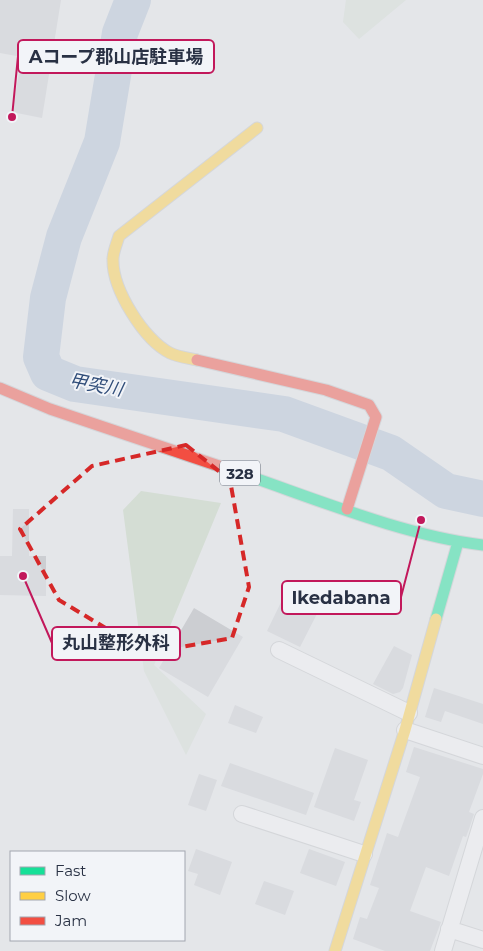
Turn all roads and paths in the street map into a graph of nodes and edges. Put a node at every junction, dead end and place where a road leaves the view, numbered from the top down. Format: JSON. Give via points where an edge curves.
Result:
{"nodes":[{"id":1,"x":257,"y":128,"type":"dead end"},
{"id":2,"x":0,"y":388,"type":"edge"},
{"id":3,"x":347,"y":509,"type":"junction"},
{"id":4,"x":458,"y":542,"type":"junction"},
{"id":5,"x":483,"y":545,"type":"edge"},
{"id":6,"x":279,"y":650,"type":"dead end"},
{"id":7,"x":410,"y":713,"type":"junction"},
{"id":8,"x":405,"y":730,"type":"junction"},
{"id":9,"x":483,"y":756,"type":"edge"},
{"id":10,"x":242,"y":814,"type":"dead end"},
{"id":11,"x":483,"y":818,"type":"edge"},
{"id":12,"x":364,"y":854,"type":"junction"},
{"id":13,"x":476,"y":865,"type":"edge"},
{"id":14,"x":449,"y":929,"type":"junction"},
{"id":15,"x":483,"y":940,"type":"edge"},
{"id":16,"x":335,"y":951,"type":"edge"},
{"id":17,"x":443,"y":951,"type":"edge"}],
"edges":[{"from":1,"to":3,"type":"main road","via":[[120,236],[113,259],[117,281],[133,316],[170,353],[326,390],[369,405],[376,416]]},
{"from":2,"to":3,"type":"main road","number":"328","via":[[50,409]]},
{"from":3,"to":4,"type":"main road","number":"328"},
{"from":4,"to":5,"type":"main road","number":"328"},
{"from":4,"to":7,"type":"main road"},
{"from":6,"to":7,"type":"street"},
{"from":7,"to":8,"type":"main road"},
{"from":8,"to":9,"type":"street"},
{"from":8,"to":12,"type":"main road"},
{"from":10,"to":12,"type":"street"},
{"from":11,"to":13,"type":"street"},
{"from":12,"to":16,"type":"main road"},
{"from":13,"to":14,"type":"street"},
{"from":14,"to":15,"type":"street"},
{"from":14,"to":17,"type":"street"}]}
